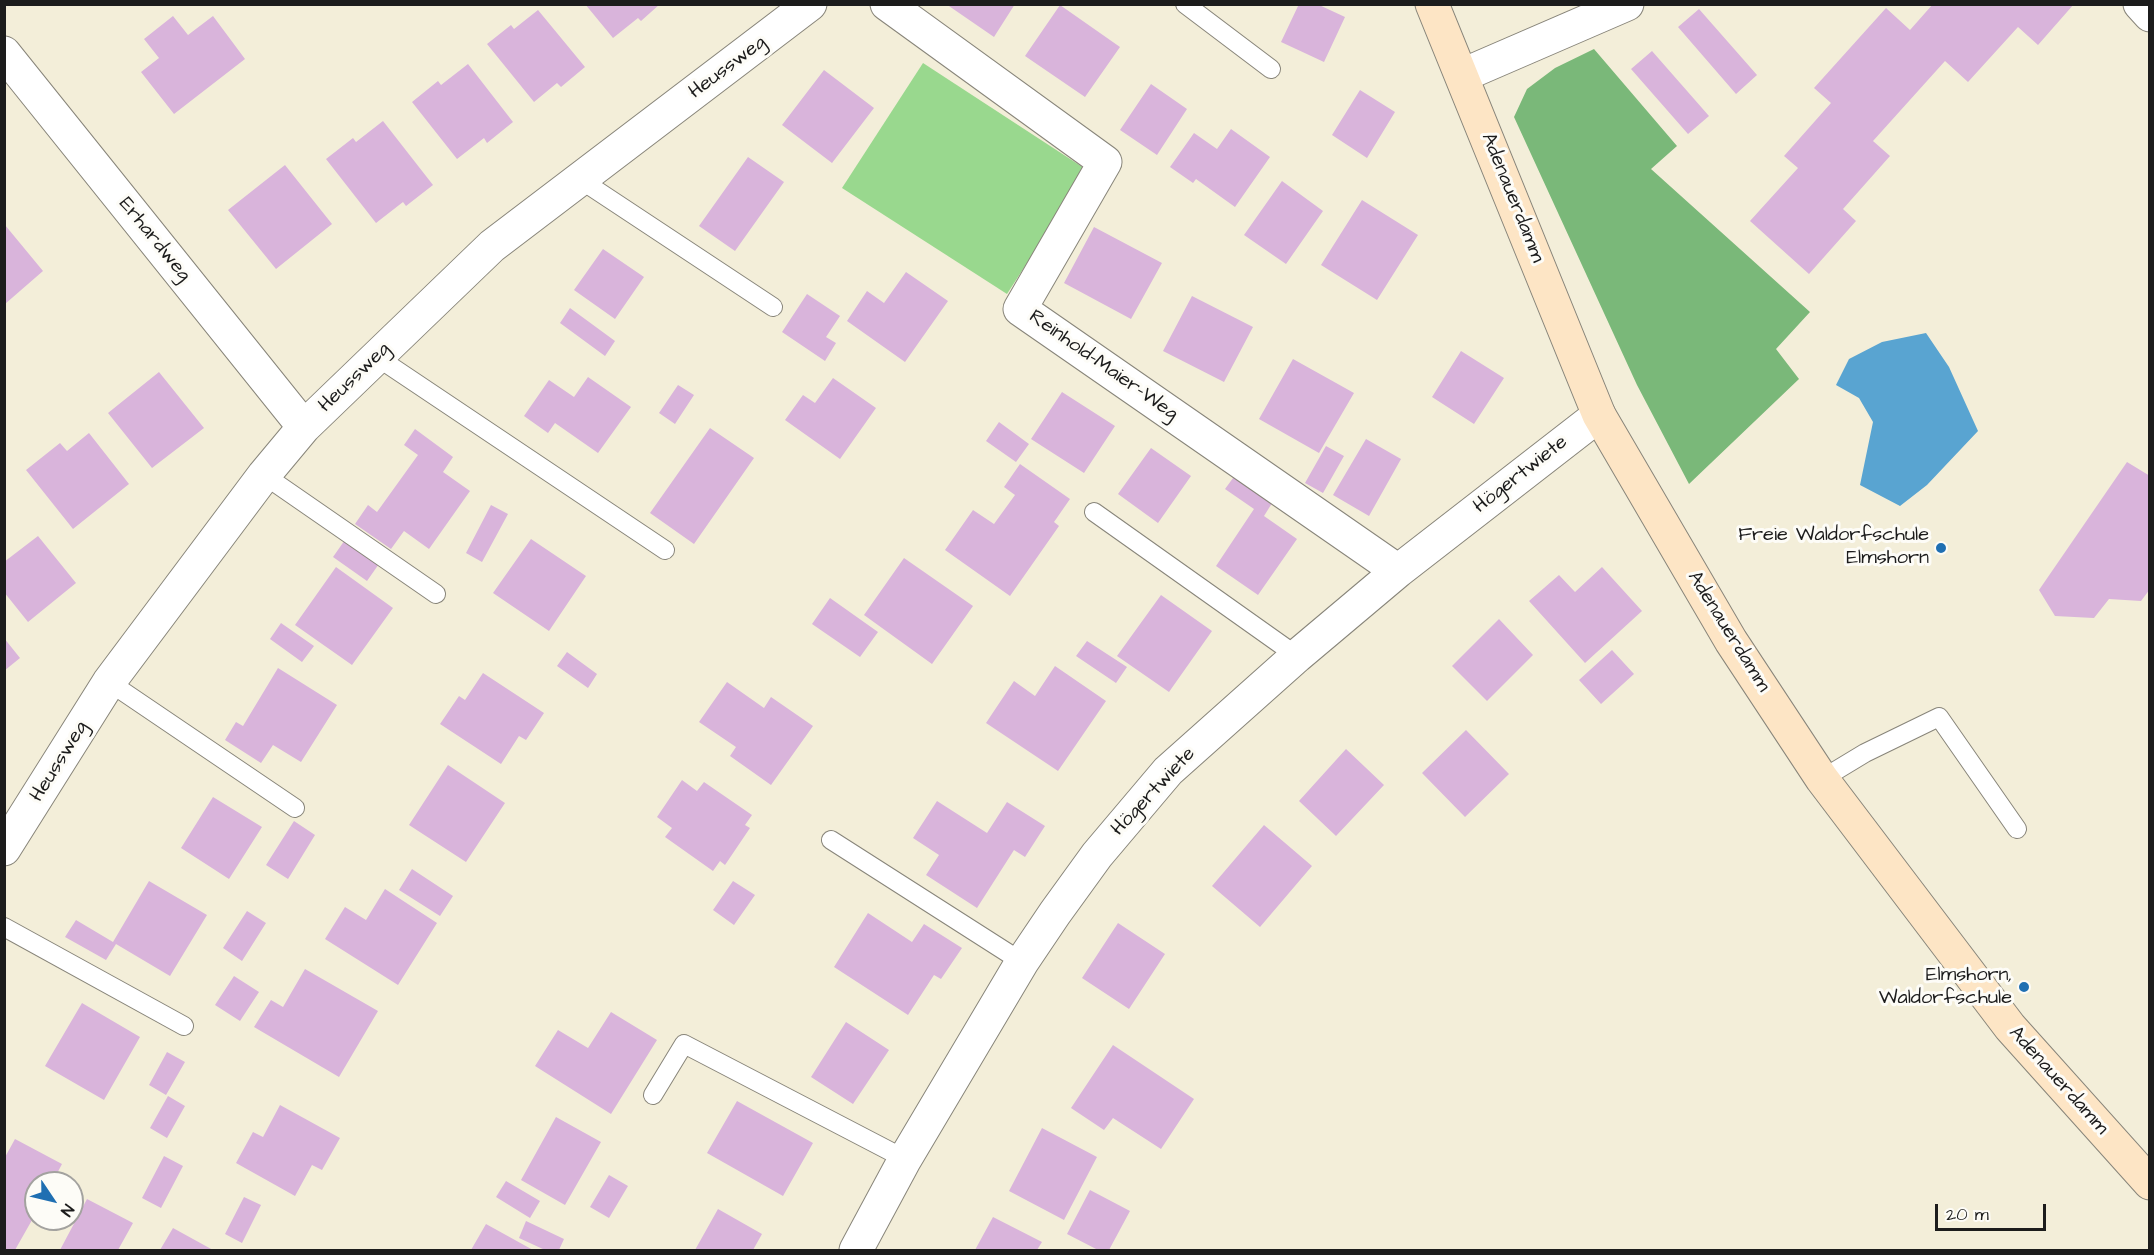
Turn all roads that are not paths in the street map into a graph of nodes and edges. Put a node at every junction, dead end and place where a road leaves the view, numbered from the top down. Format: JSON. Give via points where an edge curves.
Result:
{"nodes":[{"id":1,"x":810,"y":4,"type":"edge"},
{"id":2,"x":887,"y":4,"type":"edge"},
{"id":3,"x":1185,"y":4,"type":"edge"},
{"id":4,"x":1432,"y":4,"type":"edge"},
{"id":5,"x":1627,"y":4,"type":"edge"},
{"id":6,"x":2140,"y":4,"type":"edge"},
{"id":7,"x":2150,"y":15,"type":"edge"},
{"id":8,"x":4,"y":53,"type":"edge"},
{"id":9,"x":1271,"y":69,"type":"dead end"},
{"id":10,"x":1463,"y":75,"type":"junction"},
{"id":11,"x":581,"y":180,"type":"junction"},
{"id":12,"x":773,"y":306,"type":"dead end"},
{"id":13,"x":377,"y":357,"type":"junction"},
{"id":14,"x":1599,"y":415,"type":"junction"},
{"id":15,"x":304,"y":427,"type":"junction"},
{"id":16,"x":264,"y":475,"type":"junction"},
{"id":17,"x":1094,"y":513,"type":"dead end"},
{"id":18,"x":665,"y":550,"type":"dead end"},
{"id":19,"x":1398,"y":572,"type":"junction"},
{"id":20,"x":436,"y":594,"type":"dead end"},
{"id":21,"x":1297,"y":656,"type":"junction"},
{"id":22,"x":110,"y":682,"type":"junction"},
{"id":23,"x":1822,"y":779,"type":"junction"},
{"id":24,"x":295,"y":808,"type":"dead end"},
{"id":25,"x":2018,"y":829,"type":"dead end"},
{"id":26,"x":831,"y":840,"type":"dead end"},
{"id":27,"x":4,"y":849,"type":"edge"},
{"id":28,"x":4,"y":927,"type":"edge"},
{"id":29,"x":1022,"y":962,"type":"junction"},
{"id":30,"x":184,"y":1026,"type":"dead end"},
{"id":31,"x":653,"y":1095,"type":"dead end"},
{"id":32,"x":905,"y":1159,"type":"junction"},
{"id":33,"x":2150,"y":1183,"type":"edge"},
{"id":34,"x":856,"y":1251,"type":"edge"}],
"edges":[{"from":1,"to":11,"type":"street","name":"Heussweg"},
{"from":2,"to":19,"type":"street","name":"Reinhold-Maier-Weg","via":[[1105,162],[1020,309]]},
{"from":3,"to":9,"type":"lane"},
{"from":4,"to":10,"type":"street","name":"Adenauerdamm"},
{"from":5,"to":10,"type":"street"},
{"from":6,"to":7,"type":"street"},
{"from":8,"to":15,"type":"street","name":"Erhardweg"},
{"from":10,"to":14,"type":"street","name":"Adenauerdamm"},
{"from":11,"to":12,"type":"lane"},
{"from":11,"to":13,"type":"street","name":"Heussweg","via":[[492,246]]},
{"from":13,"to":15,"type":"street","name":"Heussweg"},
{"from":13,"to":18,"type":"lane"},
{"from":14,"to":19,"type":"street","name":"Högertwiete"},
{"from":14,"to":23,"type":"street","name":"Adenauerdamm","via":[[1731,641]]},
{"from":15,"to":16,"type":"street","name":"Heussweg"},
{"from":16,"to":20,"type":"lane"},
{"from":16,"to":22,"type":"street","name":"Heussweg"},
{"from":17,"to":21,"type":"lane"},
{"from":19,"to":21,"type":"street","name":"Högertwiete"},
{"from":21,"to":29,"type":"street","name":"Högertwiete","via":[[1168,771],[1097,855]]},
{"from":22,"to":24,"type":"lane"},
{"from":22,"to":27,"type":"street","name":"Heussweg"},
{"from":23,"to":25,"type":"lane","via":[[1939,717]]},
{"from":23,"to":33,"type":"street","name":"Adenauerdamm","via":[[2010,1027]]},
{"from":26,"to":29,"type":"lane"},
{"from":28,"to":30,"type":"lane"},
{"from":29,"to":32,"type":"street","name":"Högertwiete"},
{"from":31,"to":32,"type":"lane","via":[[684,1044]]},
{"from":32,"to":34,"type":"street","name":"Högertwiete"}]}
